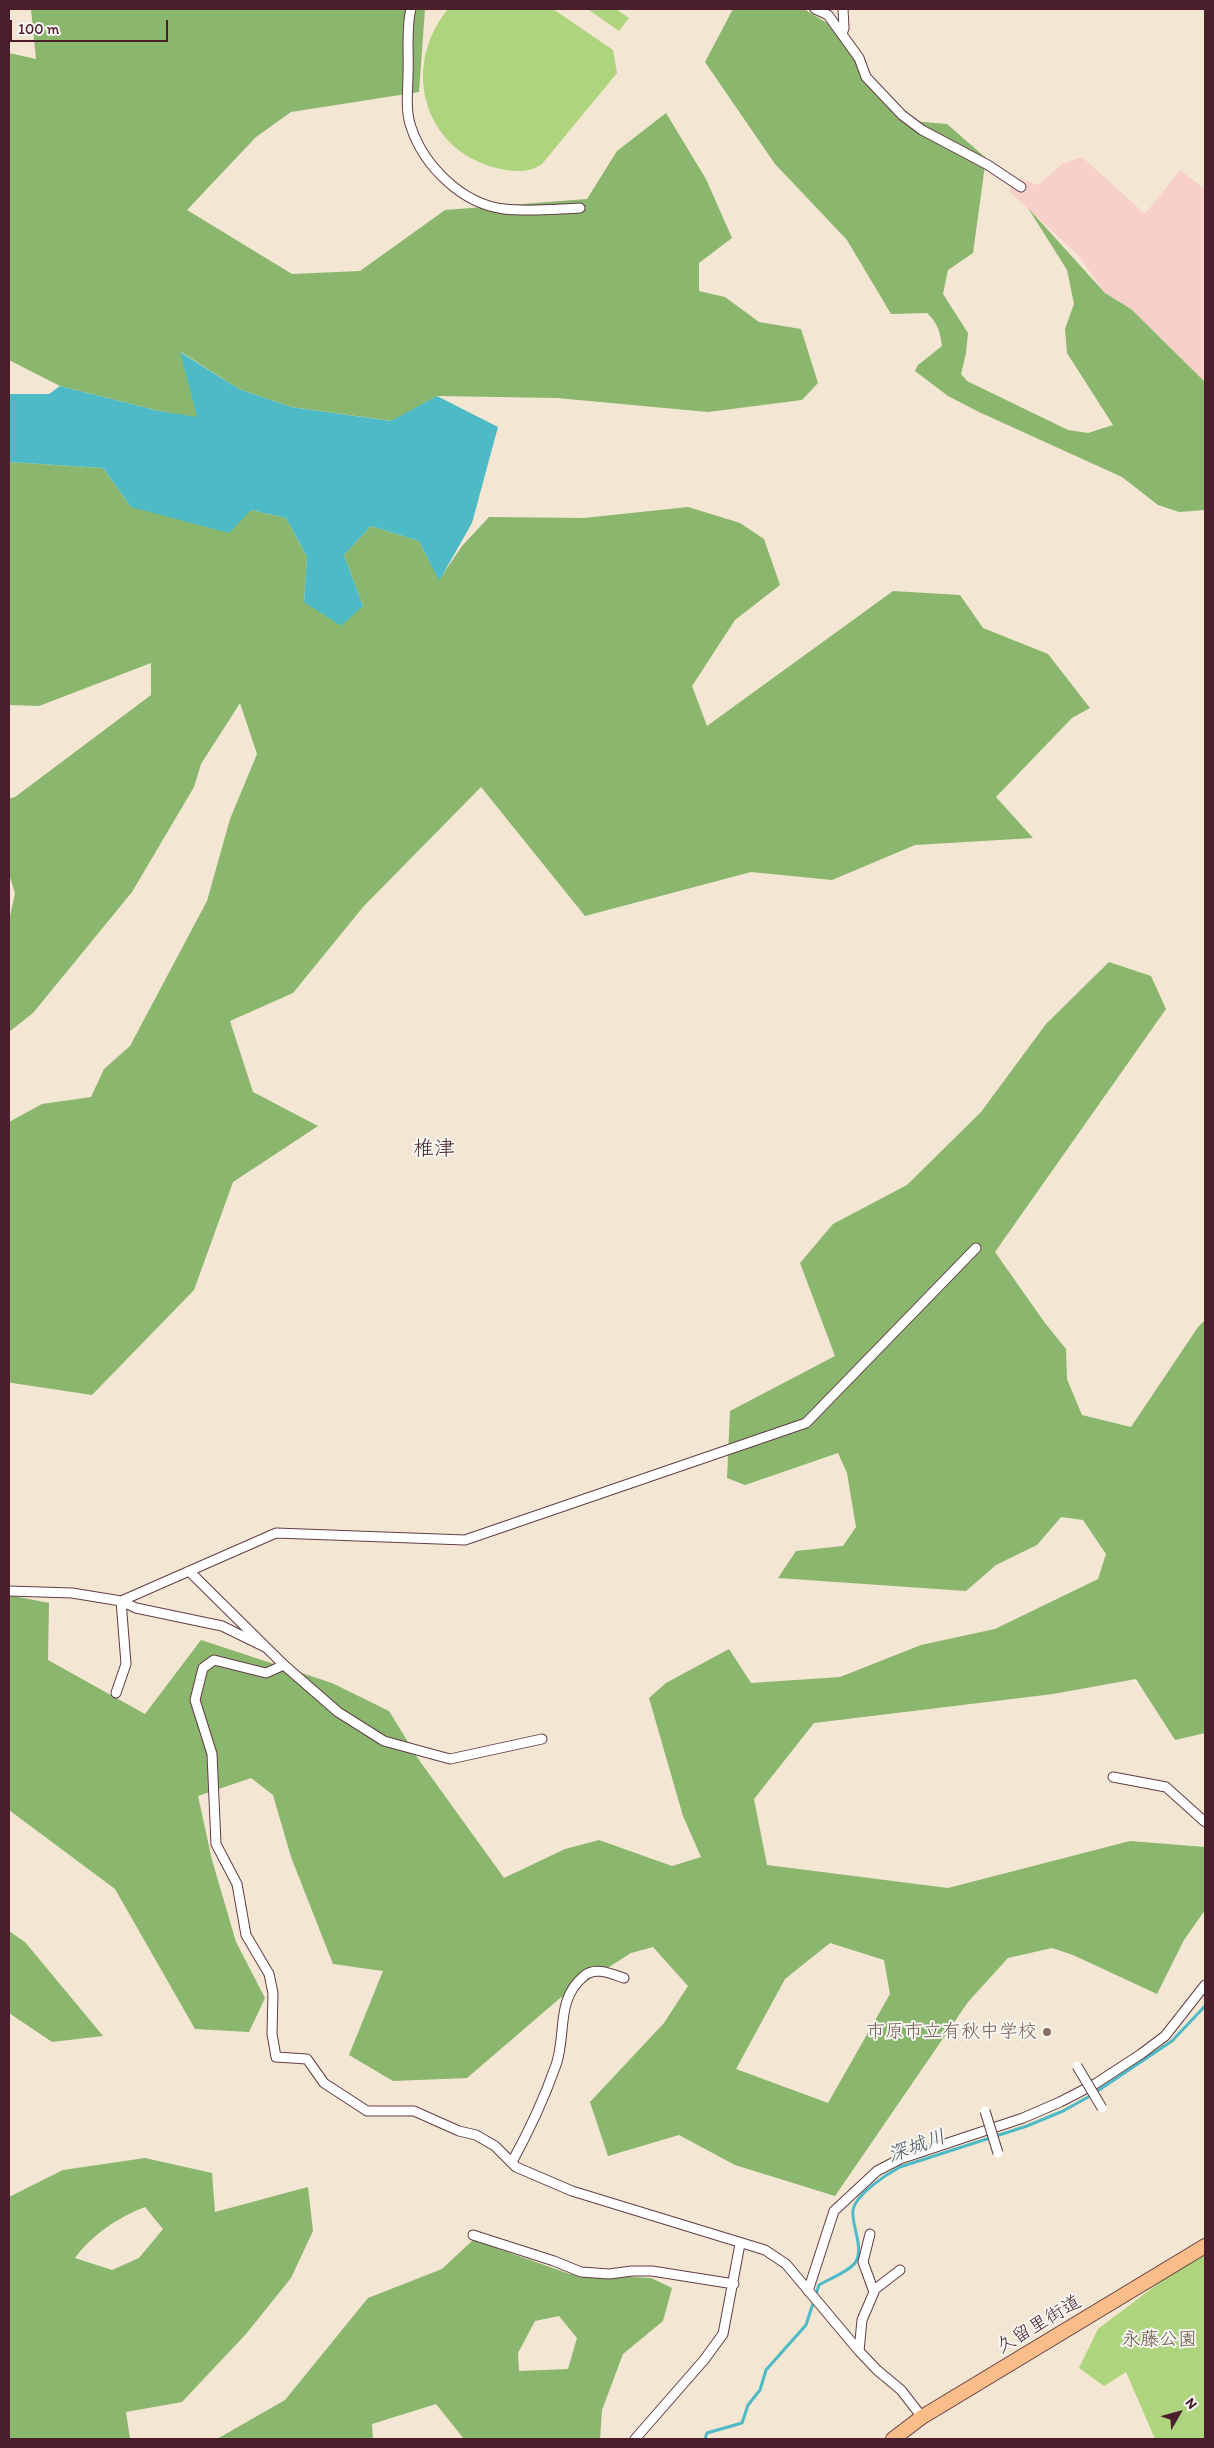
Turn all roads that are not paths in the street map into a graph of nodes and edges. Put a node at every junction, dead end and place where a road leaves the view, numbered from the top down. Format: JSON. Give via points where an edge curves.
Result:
{"nodes":[{"id":1,"x":411,"y":9,"type":"edge"},
{"id":2,"x":815,"y":9,"type":"edge"},
{"id":3,"x":843,"y":9,"type":"edge"},
{"id":4,"x":842,"y":34,"type":"junction"},
{"id":5,"x":1021,"y":187,"type":"dead end"},
{"id":6,"x":580,"y":208,"type":"dead end"},
{"id":7,"x":976,"y":1248,"type":"dead end"},
{"id":8,"x":189,"y":1571,"type":"junction"},
{"id":9,"x":9,"y":1591,"type":"edge"},
{"id":10,"x":121,"y":1601,"type":"junction"},
{"id":11,"x":238,"y":1618,"type":"junction"},
{"id":12,"x":227,"y":1628,"type":"junction"},
{"id":13,"x":271,"y":1651,"type":"junction"},
{"id":14,"x":284,"y":1665,"type":"junction"},
{"id":15,"x":116,"y":1693,"type":"dead end"},
{"id":16,"x":542,"y":1739,"type":"dead end"},
{"id":17,"x":1112,"y":1777,"type":"dead end"},
{"id":18,"x":1205,"y":1822,"type":"edge"},
{"id":19,"x":624,"y":1978,"type":"dead end"},
{"id":20,"x":1205,"y":1986,"type":"edge"},
{"id":21,"x":1077,"y":2066,"type":"dead end"},
{"id":22,"x":1102,"y":2108,"type":"dead end"},
{"id":23,"x":985,"y":2111,"type":"dead end"},
{"id":24,"x":998,"y":2153,"type":"dead end"},
{"id":25,"x":512,"y":2162,"type":"junction"},
{"id":26,"x":870,"y":2234,"type":"dead end"},
{"id":27,"x":474,"y":2235,"type":"dead end"},
{"id":28,"x":740,"y":2244,"type":"junction"},
{"id":29,"x":1205,"y":2246,"type":"edge"},
{"id":30,"x":900,"y":2270,"type":"dead end"},
{"id":31,"x":734,"y":2284,"type":"junction"},
{"id":32,"x":874,"y":2290,"type":"junction"},
{"id":33,"x":808,"y":2291,"type":"junction"},
{"id":34,"x":859,"y":2351,"type":"junction"},
{"id":35,"x":922,"y":2417,"type":"junction"},
{"id":36,"x":635,"y":2439,"type":"edge"},
{"id":37,"x":893,"y":2439,"type":"edge"}],
"edges":[{"from":1,"to":6,"type":"street","via":[[407,104],[410,126],[431,166],[470,198],[502,209]]},
{"from":2,"to":4,"type":"street","via":[[828,15]]},
{"from":3,"to":4,"type":"street"},
{"from":4,"to":5,"type":"street","via":[[859,58],[866,77],[902,116]]},
{"from":7,"to":8,"type":"street","via":[[806,1423],[465,1540],[276,1533]]},
{"from":8,"to":10,"type":"street"},
{"from":8,"to":11,"type":"street"},
{"from":9,"to":10,"type":"street","via":[[72,1594]]},
{"from":10,"to":12,"type":"street","via":[[136,1608]]},
{"from":10,"to":15,"type":"street","via":[[126,1664]]},
{"from":11,"to":12,"type":"street"},
{"from":11,"to":13,"type":"street"},
{"from":12,"to":13,"type":"street"},
{"from":13,"to":14,"type":"street"},
{"from":14,"to":16,"type":"street","via":[[338,1712],[384,1741],[450,1759]]},
{"from":14,"to":25,"type":"street","via":[[266,1673],[214,1660],[203,1668],[195,1700],[212,1754],[216,1844],[237,1884],[246,1935],[269,1974],[276,2056],[307,2059],[324,2083],[367,2111],[414,2111],[496,2146]]},
{"from":17,"to":18,"type":"street","via":[[1166,1787]]},
{"from":19,"to":25,"type":"street","via":[[595,1971],[585,1974],[578,1982],[566,2003],[556,2064],[530,2130]]},
{"from":20,"to":33,"type":"street","via":[[1165,2036],[1094,2084],[1023,2118],[900,2159],[877,2171],[834,2211]]},
{"from":21,"to":22,"type":"street","bridge":true},
{"from":23,"to":24,"type":"street","bridge":true},
{"from":25,"to":28,"type":"street","via":[[516,2167],[572,2191]]},
{"from":26,"to":32,"type":"street","via":[[863,2262]]},
{"from":27,"to":31,"type":"street","via":[[554,2260],[581,2272],[652,2272]]},
{"from":28,"to":31,"type":"street"},
{"from":28,"to":33,"type":"street","via":[[765,2250],[786,2264]]},
{"from":29,"to":35,"type":"main road","name":"久留里街道"},
{"from":30,"to":32,"type":"street"},
{"from":31,"to":36,"type":"street","via":[[723,2334]]},
{"from":32,"to":34,"type":"street","via":[[862,2320]]},
{"from":33,"to":34,"type":"street"},
{"from":34,"to":35,"type":"street","via":[[901,2390]]},
{"from":35,"to":37,"type":"main road","name":"久留里街道"}]}
